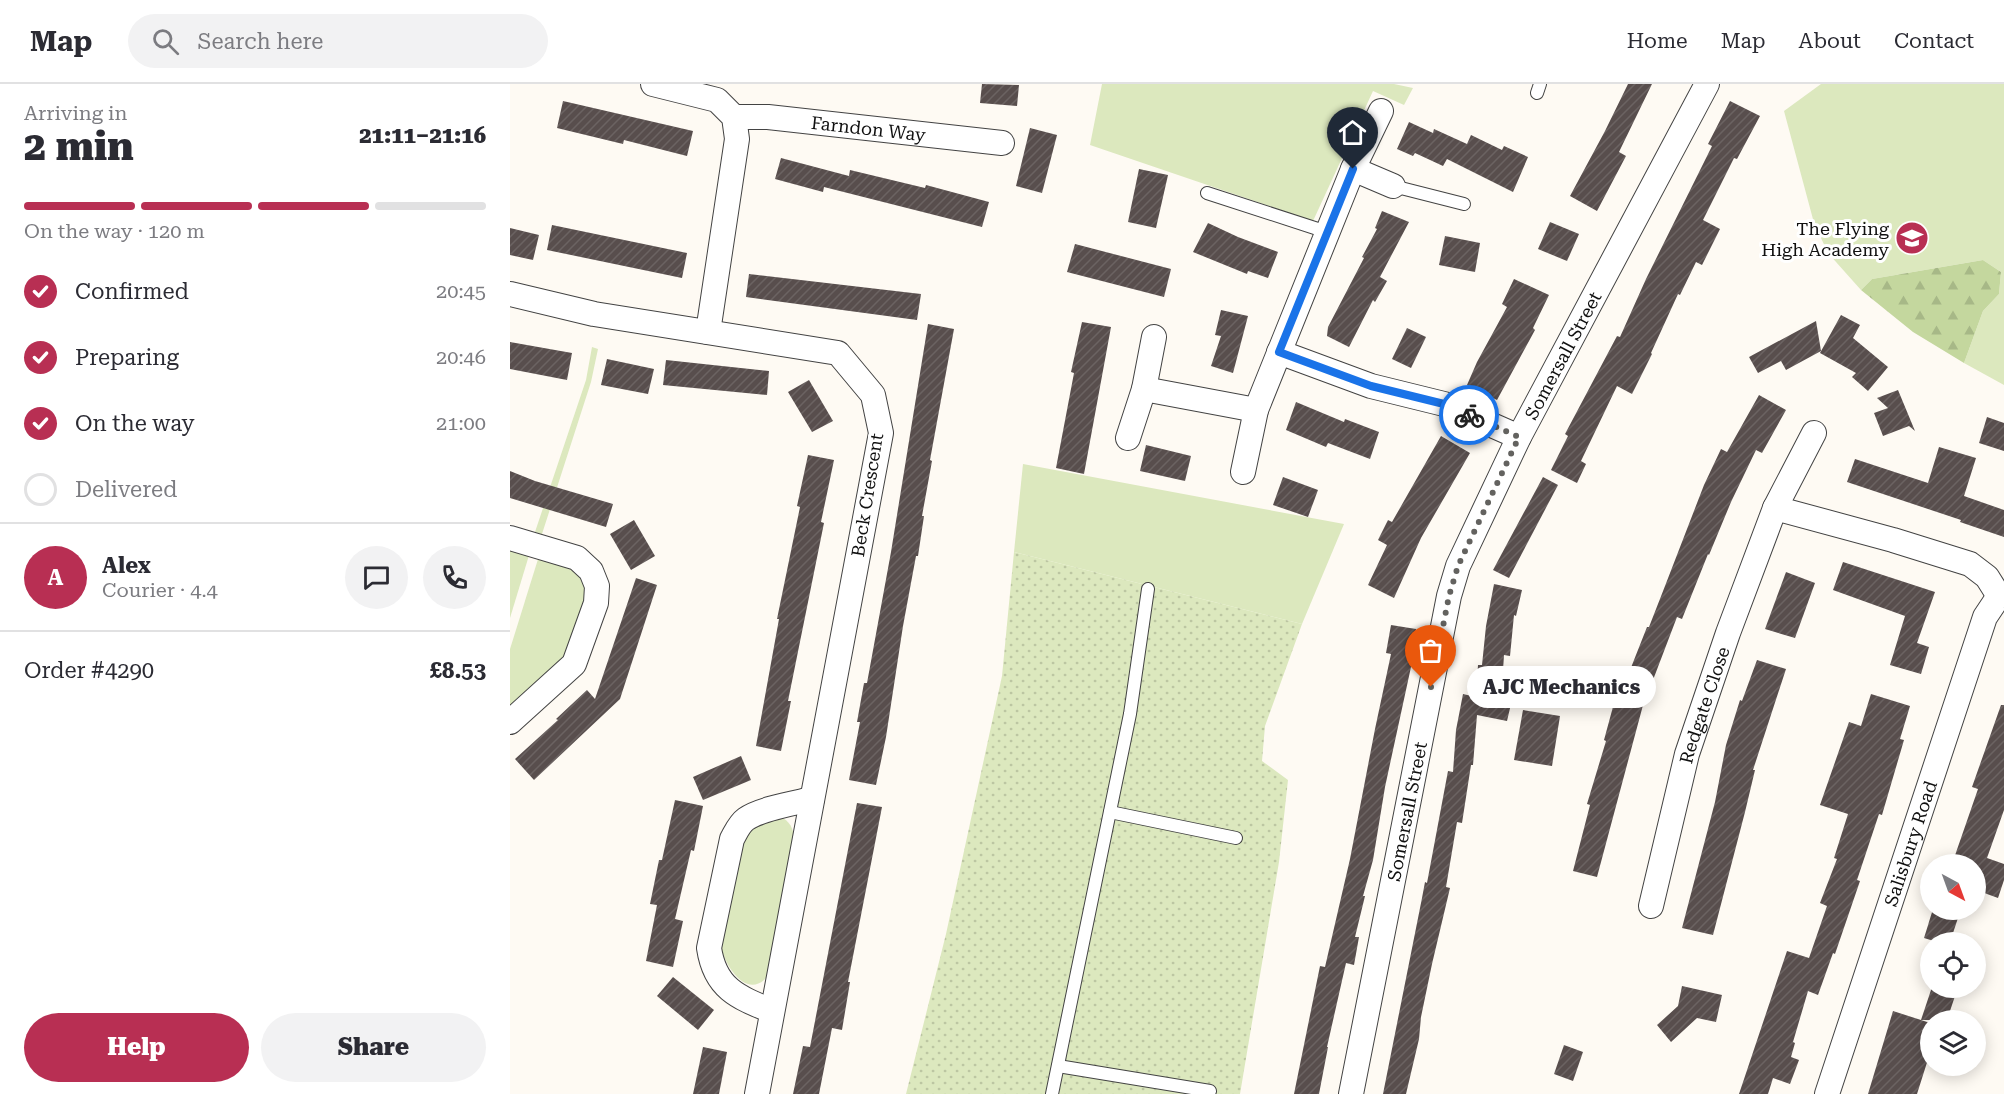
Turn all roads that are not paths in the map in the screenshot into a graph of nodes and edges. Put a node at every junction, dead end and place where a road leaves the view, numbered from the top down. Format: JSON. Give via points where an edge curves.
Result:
{"nodes":[{"id":1,"x":653,"y":84,"type":"edge"},
{"id":2,"x":1707,"y":84,"type":"edge"},
{"id":3,"x":1381,"y":111,"type":"dead end"},
{"id":4,"x":734,"y":117,"type":"junction"},
{"id":5,"x":1002,"y":143,"type":"dead end"},
{"id":6,"x":1353,"y":169,"type":"junction"},
{"id":7,"x":1393,"y":186,"type":"joint"},
{"id":8,"x":1207,"y":193,"type":"dead end"},
{"id":9,"x":1464,"y":204,"type":"dead end"},
{"id":10,"x":1328,"y":232,"type":"junction"},
{"id":11,"x":510,"y":294,"type":"edge"},
{"id":12,"x":708,"y":332,"type":"junction"},
{"id":13,"x":1154,"y":337,"type":"dead end"},
{"id":14,"x":1279,"y":352,"type":"junction"},
{"id":15,"x":1144,"y":388,"type":"junction"},
{"id":16,"x":1256,"y":410,"type":"junction"},
{"id":17,"x":1814,"y":433,"type":"dead end"},
{"id":18,"x":1519,"y":437,"type":"junction"},
{"id":19,"x":1128,"y":438,"type":"dead end"},
{"id":20,"x":1243,"y":472,"type":"dead end"},
{"id":21,"x":1775,"y":508,"type":"junction"},
{"id":22,"x":510,"y":538,"type":"edge"},
{"id":23,"x":1148,"y":589,"type":"dead end"},
{"id":24,"x":2001,"y":595,"type":"edge"},
{"id":25,"x":510,"y":722,"type":"edge"},
{"id":26,"x":812,"y":799,"type":"junction"},
{"id":27,"x":1110,"y":812,"type":"junction"},
{"id":28,"x":1236,"y":838,"type":"dead end"},
{"id":29,"x":1651,"y":906,"type":"dead end"},
{"id":30,"x":772,"y":1011,"type":"junction"},
{"id":31,"x":1058,"y":1066,"type":"junction"},
{"id":32,"x":1210,"y":1091,"type":"dead end"},
{"id":33,"x":757,"y":1094,"type":"edge"},
{"id":34,"x":1052,"y":1094,"type":"edge"},
{"id":35,"x":1351,"y":1094,"type":"edge"},
{"id":36,"x":1827,"y":1094,"type":"edge"}],
"edges":[{"from":1,"to":4,"type":"street","via":[[717,100]]},
{"from":2,"to":18,"type":"street","name":"Somersall Street"},
{"from":3,"to":6,"type":"street"},
{"from":4,"to":5,"type":"street","name":"Farndon Way","via":[[768,117]]},
{"from":4,"to":12,"type":"street","via":[[737,140]]},
{"from":6,"to":7,"type":"street"},
{"from":6,"to":10,"type":"street"},
{"from":7,"to":9,"type":"lane"},
{"from":8,"to":10,"type":"lane"},
{"from":10,"to":14,"type":"street"},
{"from":11,"to":12,"type":"street","name":"Beck Crescent","via":[[594,314]]},
{"from":12,"to":26,"type":"street","name":"Beck Crescent","via":[[838,353],[873,395],[881,433]]},
{"from":13,"to":15,"type":"street"},
{"from":14,"to":16,"type":"street"},
{"from":14,"to":18,"type":"street","via":[[1371,386],[1444,404]]},
{"from":15,"to":16,"type":"street"},
{"from":15,"to":19,"type":"street"},
{"from":16,"to":20,"type":"street"},
{"from":17,"to":21,"type":"street","name":"Redgate Close"},
{"from":18,"to":35,"type":"street","name":"Somersall Street","via":[[1458,566],[1449,596]]},
{"from":21,"to":24,"type":"street","via":[[1970,564]]},
{"from":21,"to":29,"type":"street","name":"Redgate Close","via":[[1687,754]]},
{"from":22,"to":25,"type":"street","via":[[577,558],[591,571],[597,586],[596,603],[574,664]]},
{"from":23,"to":27,"type":"lane","via":[[1130,714]]},
{"from":24,"to":36,"type":"street","name":"Salisbury Road","via":[[1985,617]]},
{"from":26,"to":30,"type":"street","name":"Beck Crescent"},
{"from":26,"to":30,"type":"street","via":[[747,818],[738,827],[732,839],[709,948],[719,980],[745,1000]]},
{"from":27,"to":28,"type":"lane"},
{"from":27,"to":31,"type":"lane"},
{"from":30,"to":33,"type":"street","name":"Beck Crescent"},
{"from":31,"to":32,"type":"lane"},
{"from":31,"to":34,"type":"lane"}]}
